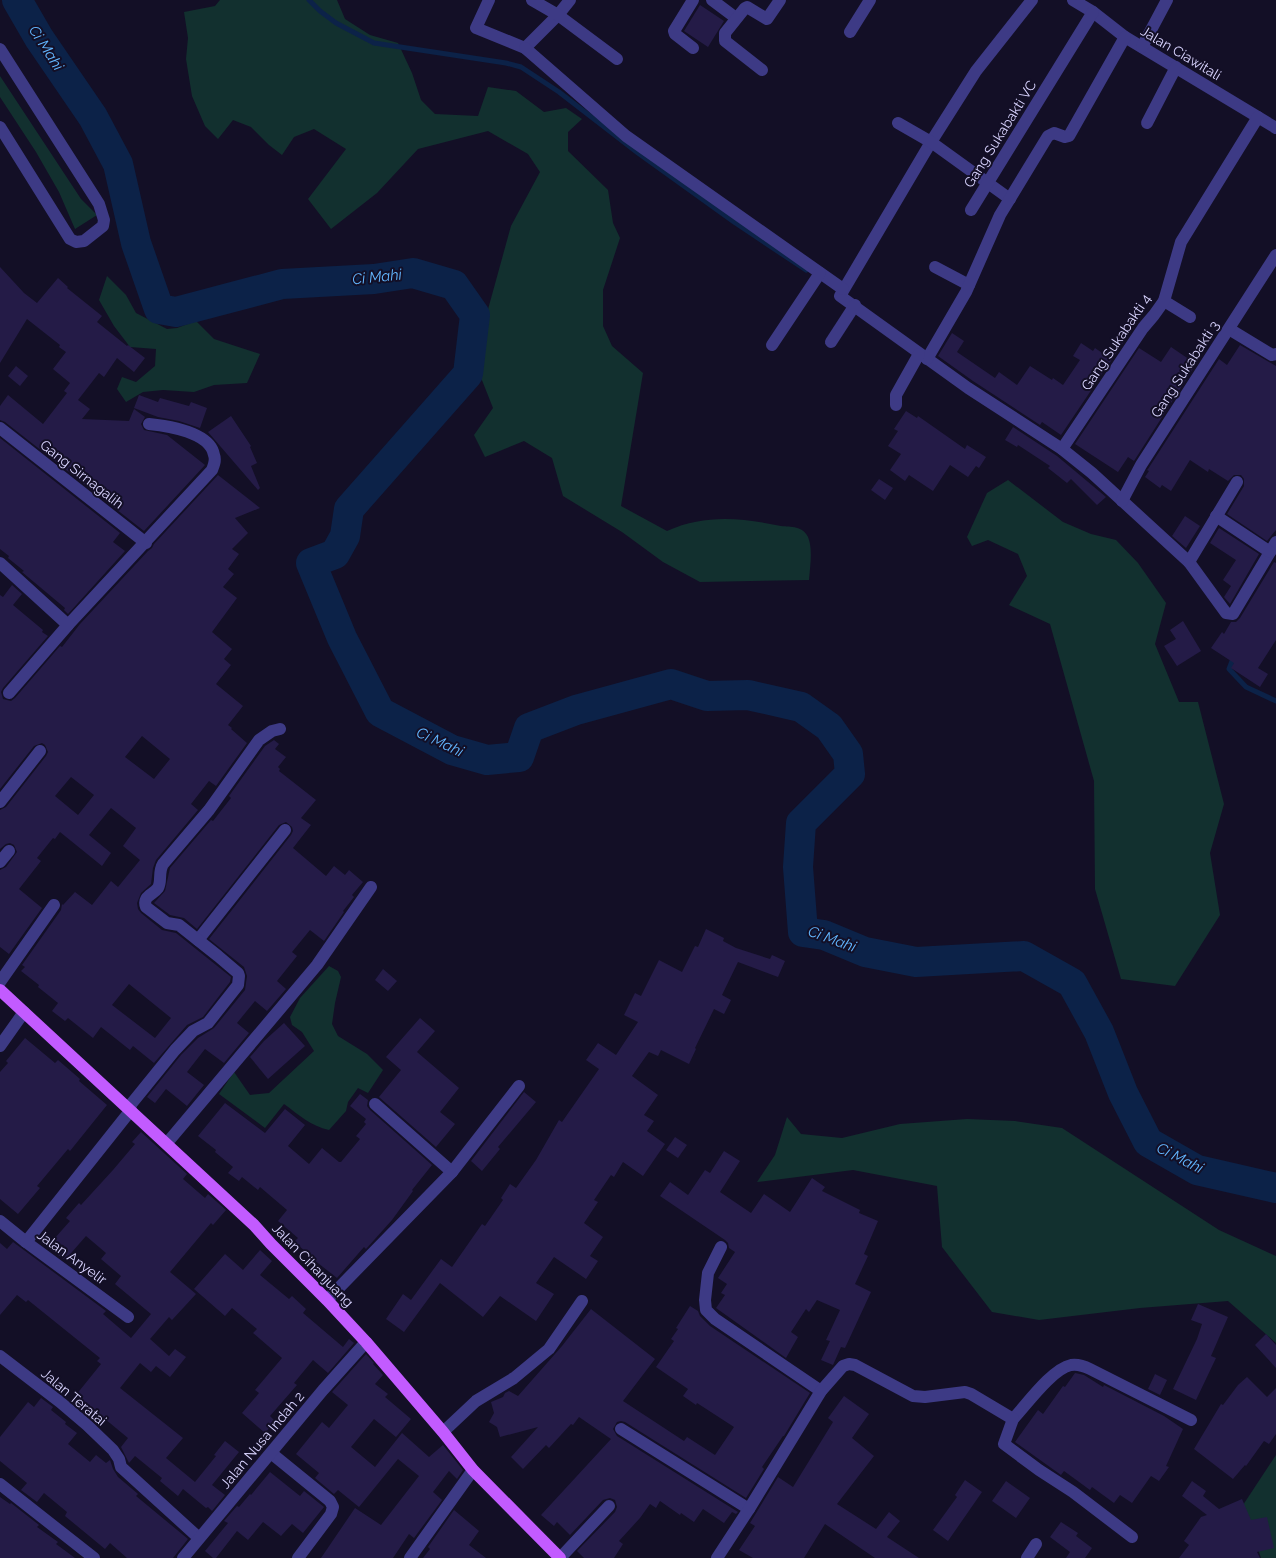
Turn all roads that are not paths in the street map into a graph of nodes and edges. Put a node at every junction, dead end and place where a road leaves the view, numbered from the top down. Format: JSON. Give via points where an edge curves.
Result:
{"nodes":[{"id":1,"x":489,"y":0,"type":"edge"},
{"id":2,"x":532,"y":0,"type":"edge"},
{"id":3,"x":570,"y":0,"type":"edge"},
{"id":4,"x":693,"y":0,"type":"edge"},
{"id":5,"x":712,"y":0,"type":"edge"},
{"id":6,"x":780,"y":0,"type":"edge"},
{"id":7,"x":869,"y":0,"type":"edge"},
{"id":8,"x":1032,"y":0,"type":"edge"},
{"id":9,"x":1073,"y":0,"type":"edge"},
{"id":10,"x":1167,"y":0,"type":"edge"},
{"id":11,"x":1092,"y":12,"type":"junction"},
{"id":12,"x":558,"y":14,"type":"junction"},
{"id":13,"x":736,"y":18,"type":"junction"},
{"id":14,"x":850,"y":32,"type":"dead end"},
{"id":15,"x":1125,"y":37,"type":"junction"},
{"id":16,"x":1142,"y":47,"type":"junction"},
{"id":17,"x":525,"y":48,"type":"junction"},
{"id":18,"x":693,"y":48,"type":"dead end"},
{"id":19,"x":0,"y":49,"type":"edge"},
{"id":20,"x":617,"y":59,"type":"dead end"},
{"id":21,"x":1176,"y":67,"type":"junction"},
{"id":22,"x":762,"y":70,"type":"dead end"},
{"id":23,"x":1258,"y":117,"type":"junction"},
{"id":24,"x":898,"y":123,"type":"dead end"},
{"id":25,"x":1147,"y":123,"type":"dead end"},
{"id":26,"x":0,"y":127,"type":"edge"},
{"id":27,"x":1276,"y":128,"type":"edge"},
{"id":28,"x":931,"y":142,"type":"junction"},
{"id":29,"x":988,"y":183,"type":"junction"},
{"id":30,"x":1010,"y":199,"type":"junction"},
{"id":31,"x":971,"y":210,"type":"dead end"},
{"id":32,"x":1276,"y":254,"type":"edge"},
{"id":33,"x":935,"y":266,"type":"dead end"},
{"id":34,"x":820,"y":273,"type":"junction"},
{"id":35,"x":969,"y":284,"type":"junction"},
{"id":36,"x":843,"y":289,"type":"junction"},
{"id":37,"x":1164,"y":301,"type":"junction"},
{"id":38,"x":854,"y":305,"type":"junction"},
{"id":39,"x":1190,"y":317,"type":"dead end"},
{"id":40,"x":1229,"y":329,"type":"junction"},
{"id":41,"x":831,"y":342,"type":"dead end"},
{"id":42,"x":772,"y":345,"type":"dead end"},
{"id":43,"x":1276,"y":354,"type":"edge"},
{"id":44,"x":923,"y":356,"type":"junction"},
{"id":45,"x":896,"y":405,"type":"dead end"},
{"id":46,"x":148,"y":424,"type":"dead end"},
{"id":47,"x":0,"y":428,"type":"edge"},
{"id":48,"x":1062,"y":449,"type":"junction"},
{"id":49,"x":1237,"y":482,"type":"dead end"},
{"id":50,"x":1122,"y":500,"type":"junction"},
{"id":51,"x":1216,"y":516,"type":"junction"},
{"id":52,"x":146,"y":543,"type":"junction"},
{"id":53,"x":1273,"y":547,"type":"edge"},
{"id":54,"x":1189,"y":562,"type":"junction"},
{"id":55,"x":0,"y":563,"type":"edge"},
{"id":56,"x":68,"y":624,"type":"junction"},
{"id":57,"x":9,"y":693,"type":"dead end"},
{"id":58,"x":280,"y":729,"type":"dead end"},
{"id":59,"x":40,"y":751,"type":"dead end"},
{"id":60,"x":0,"y":802,"type":"edge"},
{"id":61,"x":285,"y":830,"type":"dead end"},
{"id":62,"x":9,"y":851,"type":"dead end"},
{"id":63,"x":0,"y":862,"type":"edge"},
{"id":64,"x":371,"y":887,"type":"dead end"},
{"id":65,"x":54,"y":905,"type":"dead end"},
{"id":66,"x":198,"y":940,"type":"junction"},
{"id":67,"x":0,"y":982,"type":"edge"},
{"id":68,"x":0,"y":990,"type":"edge"},
{"id":69,"x":24,"y":1012,"type":"junction"},
{"id":70,"x":0,"y":1046,"type":"edge"},
{"id":71,"x":519,"y":1086,"type":"dead end"},
{"id":72,"x":375,"y":1104,"type":"dead end"},
{"id":73,"x":129,"y":1109,"type":"junction"},
{"id":74,"x":167,"y":1144,"type":"junction"},
{"id":75,"x":452,"y":1172,"type":"junction"},
{"id":76,"x":0,"y":1221,"type":"edge"},
{"id":77,"x":26,"y":1242,"type":"junction"},
{"id":78,"x":721,"y":1247,"type":"dead end"},
{"id":79,"x":328,"y":1300,"type":"junction"},
{"id":80,"x":582,"y":1301,"type":"dead end"},
{"id":81,"x":128,"y":1317,"type":"dead end"},
{"id":82,"x":366,"y":1342,"type":"junction"},
{"id":83,"x":0,"y":1356,"type":"edge"},
{"id":84,"x":821,"y":1391,"type":"junction"},
{"id":85,"x":1013,"y":1419,"type":"junction"},
{"id":86,"x":1191,"y":1420,"type":"dead end"},
{"id":87,"x":621,"y":1429,"type":"dead end"},
{"id":88,"x":443,"y":1432,"type":"junction"},
{"id":89,"x":271,"y":1453,"type":"junction"},
{"id":90,"x":473,"y":1470,"type":"junction"},
{"id":91,"x":0,"y":1484,"type":"edge"},
{"id":92,"x":609,"y":1506,"type":"dead end"},
{"id":93,"x":749,"y":1509,"type":"junction"},
{"id":94,"x":1132,"y":1537,"type":"dead end"},
{"id":95,"x":199,"y":1538,"type":"junction"},
{"id":96,"x":1036,"y":1544,"type":"dead end"},
{"id":97,"x":94,"y":1558,"type":"edge"},
{"id":98,"x":183,"y":1558,"type":"edge"},
{"id":99,"x":298,"y":1558,"type":"edge"},
{"id":100,"x":410,"y":1558,"type":"edge"},
{"id":101,"x":560,"y":1558,"type":"edge"},
{"id":102,"x":717,"y":1558,"type":"edge"},
{"id":103,"x":1027,"y":1558,"type":"edge"}],
"edges":[{"from":1,"to":17,"type":"street","via":[[476,28]]},
{"from":2,"to":12,"type":"street"},
{"from":3,"to":12,"type":"street"},
{"from":4,"to":18,"type":"street","via":[[674,31]]},
{"from":5,"to":13,"type":"street"},
{"from":6,"to":13,"type":"street","via":[[767,19],[747,7]]},
{"from":7,"to":14,"type":"street"},
{"from":8,"to":28,"type":"street","via":[[976,72]]},
{"from":9,"to":11,"type":"street","name":"Jalan Ciawitali"},
{"from":10,"to":16,"type":"street"},
{"from":11,"to":15,"type":"street","name":"Jalan Ciawitali"},
{"from":11,"to":29,"type":"street","name":"Gang Sukabakti VC"},
{"from":12,"to":17,"type":"street"},
{"from":12,"to":20,"type":"street"},
{"from":13,"to":22,"type":"street","via":[[725,34],[725,41]]},
{"from":15,"to":16,"type":"street","name":"Jalan Ciawitali"},
{"from":15,"to":30,"type":"street","via":[[1069,136],[1048,136]]},
{"from":16,"to":21,"type":"street","name":"Jalan Ciawitali"},
{"from":17,"to":34,"type":"street","via":[[626,136]]},
{"from":19,"to":26,"type":"street","via":[[99,204],[103,226],[84,241],[70,239]]},
{"from":21,"to":23,"type":"street","name":"Jalan Ciawitali"},
{"from":21,"to":25,"type":"street"},
{"from":23,"to":27,"type":"street","name":"Jalan Ciawitali"},
{"from":23,"to":37,"type":"street","name":"Gang Sukabakti 4","via":[[1181,242]]},
{"from":24,"to":28,"type":"street"},
{"from":28,"to":29,"type":"street"},
{"from":28,"to":36,"type":"street"},
{"from":29,"to":30,"type":"street"},
{"from":29,"to":31,"type":"street","name":"Gang Sukabakti VC"},
{"from":30,"to":35,"type":"street"},
{"from":32,"to":40,"type":"street","name":"Gang Sukabakti 3"},
{"from":33,"to":35,"type":"street"},
{"from":34,"to":36,"type":"street"},
{"from":34,"to":42,"type":"street"},
{"from":35,"to":44,"type":"street"},
{"from":36,"to":38,"type":"street","via":[[840,296]]},
{"from":37,"to":39,"type":"street"},
{"from":37,"to":48,"type":"street","name":"Gang Sukabakti 4"},
{"from":38,"to":41,"type":"street"},
{"from":38,"to":44,"type":"street"},
{"from":40,"to":43,"type":"street","via":[[1272,355]]},
{"from":40,"to":50,"type":"street","name":"Gang Sukabakti 3"},
{"from":44,"to":45,"type":"street","via":[[896,395]]},
{"from":44,"to":48,"type":"street"},
{"from":46,"to":52,"type":"street","via":[[189,432],[208,443],[215,456],[212,470]]},
{"from":47,"to":52,"type":"street","name":"Gang Sirnagalih"},
{"from":48,"to":50,"type":"street"},
{"from":49,"to":51,"type":"street"},
{"from":50,"to":54,"type":"street"},
{"from":51,"to":53,"type":"street"},
{"from":51,"to":54,"type":"street"},
{"from":52,"to":56,"type":"street"},
{"from":53,"to":54,"type":"street","via":[[1233,614],[1226,613]]},
{"from":55,"to":56,"type":"street"},
{"from":56,"to":57,"type":"street"},
{"from":58,"to":66,"type":"street","via":[[259,740],[209,810],[163,864],[157,890],[144,901],[146,907],[163,921],[178,925]]},
{"from":59,"to":60,"type":"street"},
{"from":61,"to":66,"type":"street"},
{"from":62,"to":63,"type":"street"},
{"from":64,"to":74,"type":"street","via":[[317,965]]},
{"from":65,"to":67,"type":"street"},
{"from":66,"to":73,"type":"street","via":[[238,974],[238,984],[208,1023],[193,1031],[164,1062]]},
{"from":68,"to":69,"type":"main road","name":"Jalan Cihanjuang"},
{"from":69,"to":70,"type":"street"},
{"from":69,"to":73,"type":"main road","name":"Jalan Cihanjuang"},
{"from":71,"to":75,"type":"street"},
{"from":72,"to":75,"type":"street"},
{"from":73,"to":74,"type":"main road","name":"Jalan Cihanjuang"},
{"from":73,"to":77,"type":"street"},
{"from":74,"to":79,"type":"main road","name":"Jalan Cihanjuang","via":[[240,1211]]},
{"from":75,"to":79,"type":"street"},
{"from":76,"to":77,"type":"street","name":"Jalan Anyelir"},
{"from":77,"to":81,"type":"street","name":"Jalan Anyelir"},
{"from":78,"to":84,"type":"street","via":[[708,1273],[706,1310]]},
{"from":79,"to":82,"type":"main road","name":"Jalan Cihanjuang"},
{"from":80,"to":88,"type":"street","via":[[549,1349],[514,1378],[476,1401]]},
{"from":82,"to":88,"type":"main road","name":"Jalan Cihanjuang"},
{"from":82,"to":89,"type":"street","name":"Jalan Nusa Indah 2"},
{"from":83,"to":95,"type":"street","name":"Jalan Teratai","via":[[87,1425],[113,1450],[121,1467]]},
{"from":84,"to":85,"type":"street","via":[[843,1366],[849,1364],[913,1396],[971,1394]]},
{"from":84,"to":93,"type":"street"},
{"from":85,"to":86,"type":"street","via":[[1043,1384],[1062,1370],[1081,1365]]},
{"from":85,"to":94,"type":"street","via":[[1004,1444]]},
{"from":87,"to":93,"type":"street"},
{"from":88,"to":90,"type":"main road","name":"Jalan Cihanjuang"},
{"from":89,"to":95,"type":"street","name":"Jalan Nusa Indah 2"},
{"from":89,"to":99,"type":"street","via":[[334,1507]]},
{"from":90,"to":100,"type":"street"},
{"from":90,"to":101,"type":"main road","name":"Jalan Cihanjuang"},
{"from":91,"to":97,"type":"street"},
{"from":92,"to":101,"type":"street"},
{"from":93,"to":102,"type":"street"},
{"from":95,"to":98,"type":"street","name":"Jalan Nusa Indah 2"},
{"from":96,"to":103,"type":"street"}]}
